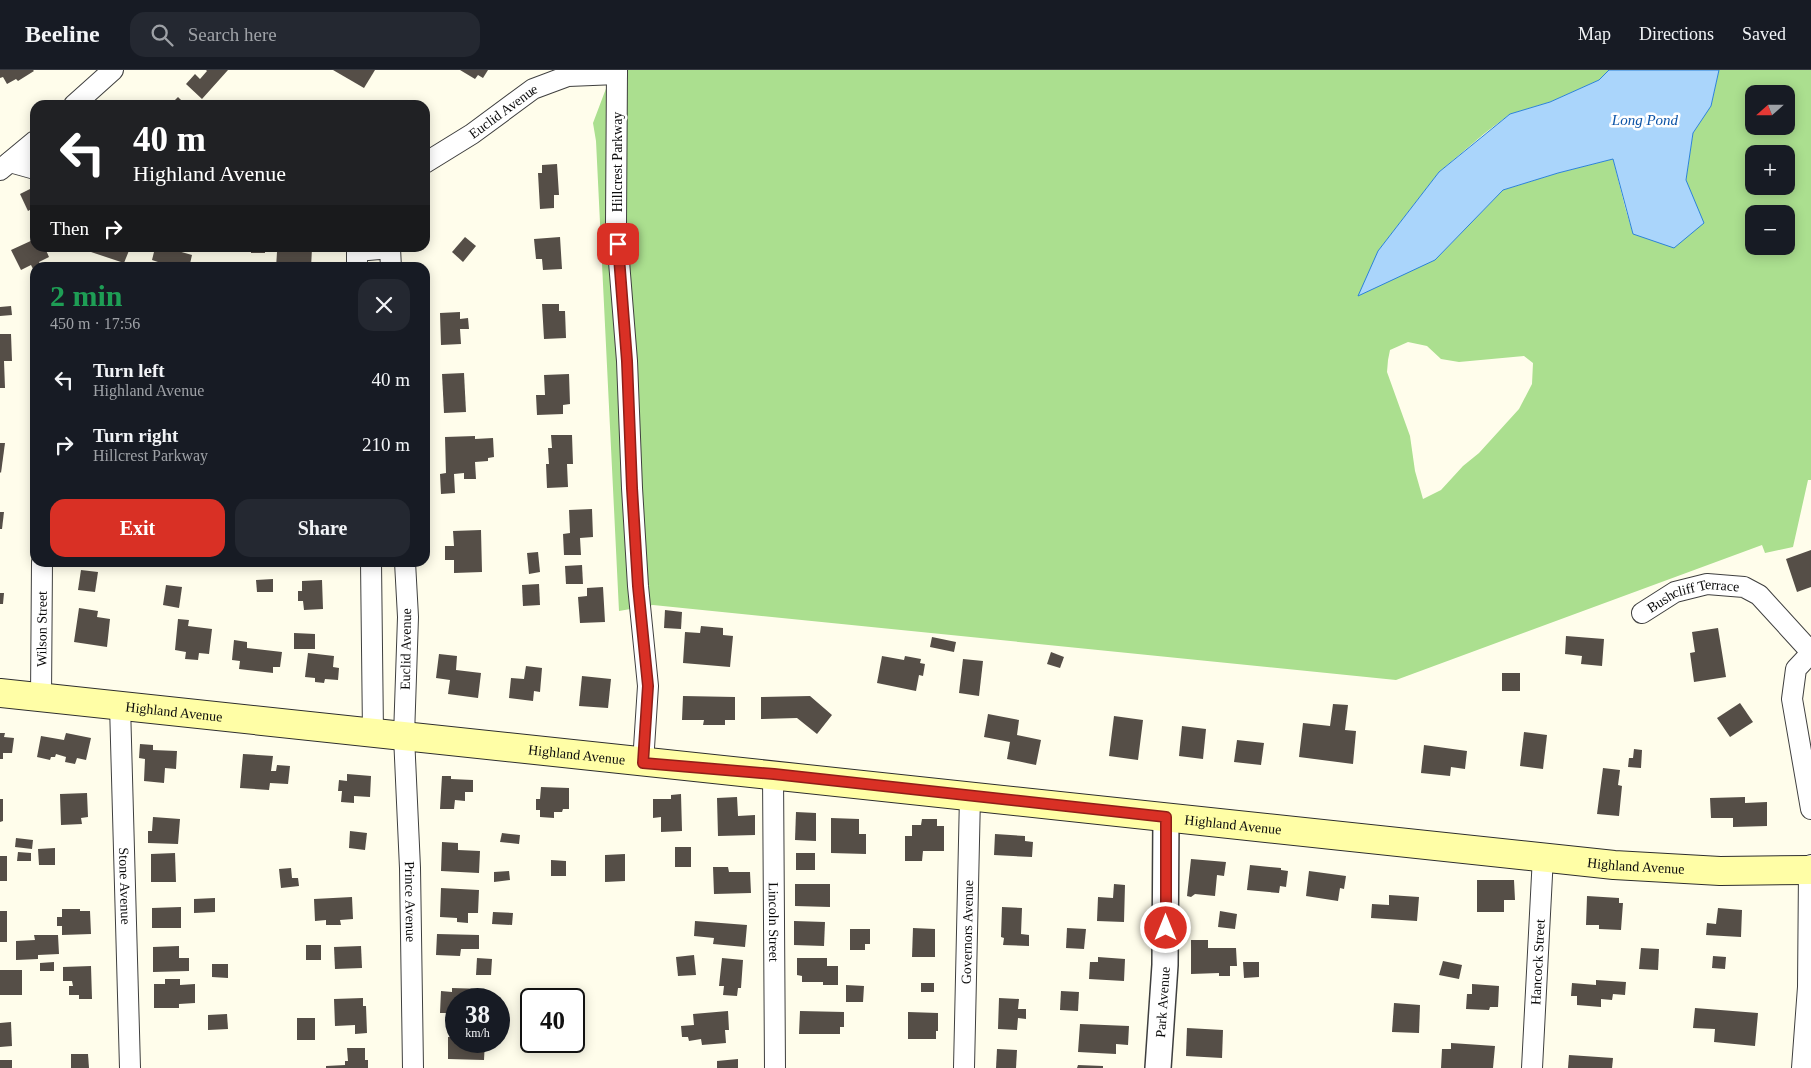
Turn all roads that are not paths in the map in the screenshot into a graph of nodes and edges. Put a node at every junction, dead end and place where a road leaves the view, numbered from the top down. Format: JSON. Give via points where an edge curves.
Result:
{"nodes":[{"id":1,"x":113,"y":70,"type":"edge"},
{"id":2,"x":617,"y":72,"type":"edge"},
{"id":3,"x":570,"y":73,"type":"edge"},
{"id":4,"x":80,"y":100,"type":"edge"},
{"id":5,"x":30,"y":145,"type":"edge"},
{"id":6,"x":430,"y":160,"type":"edge"},
{"id":7,"x":5,"y":166,"type":"edge"},
{"id":8,"x":30,"y":168,"type":"edge"},
{"id":9,"x":42,"y":567,"type":"edge"},
{"id":10,"x":371,"y":567,"type":"edge"},
{"id":11,"x":405,"y":567,"type":"edge"},
{"id":12,"x":1642,"y":613,"type":"dead end"},
{"id":13,"x":1811,"y":653,"type":"edge"},
{"id":14,"x":0,"y":693,"type":"edge"},
{"id":15,"x":41,"y":697,"type":"junction"},
{"id":16,"x":120,"y":705,"type":"junction"},
{"id":17,"x":373,"y":734,"type":"junction"},
{"id":18,"x":404,"y":736,"type":"junction"},
{"id":19,"x":643,"y":763,"type":"junction"},
{"id":20,"x":774,"y":774,"type":"junction"},
{"id":21,"x":970,"y":796,"type":"junction"},
{"id":22,"x":1811,"y":809,"type":"edge"},
{"id":23,"x":1166,"y":817,"type":"junction"},
{"id":24,"x":1543,"y":856,"type":"junction"},
{"id":25,"x":1810,"y":868,"type":"edge"},
{"id":26,"x":130,"y":1068,"type":"edge"},
{"id":27,"x":413,"y":1068,"type":"edge"},
{"id":28,"x":775,"y":1068,"type":"edge"},
{"id":29,"x":964,"y":1068,"type":"edge"},
{"id":30,"x":1158,"y":1068,"type":"edge"},
{"id":31,"x":1532,"y":1068,"type":"edge"},
{"id":32,"x":1802,"y":1068,"type":"edge"}],
"edges":[{"from":1,"to":4,"type":"street"},
{"from":2,"to":3,"type":"street","name":"Euclid Avenue"},
{"from":2,"to":19,"type":"street","name":"Hillcrest Parkway","via":[[616,224],[627,361],[638,586],[648,686]]},
{"from":3,"to":6,"type":"street","name":"Euclid Avenue","via":[[533,89]]},
{"from":5,"to":7,"type":"street"},
{"from":7,"to":8,"type":"street"},
{"from":9,"to":15,"type":"street","name":"Wilson Street"},
{"from":10,"to":17,"type":"street"},
{"from":11,"to":18,"type":"street","name":"Euclid Avenue","via":[[408,617]]},
{"from":12,"to":13,"type":"street","name":"Bushcliff Terrace","via":[[1675,592],[1707,584],[1744,587],[1759,595]]},
{"from":13,"to":22,"type":"street","via":[[1796,669],[1792,699]]},
{"from":14,"to":15,"type":"main road","name":"Highland Avenue"},
{"from":15,"to":16,"type":"main road","name":"Highland Avenue"},
{"from":16,"to":17,"type":"main road","name":"Highland Avenue"},
{"from":16,"to":26,"type":"street","name":"Stone Avenue"},
{"from":17,"to":18,"type":"main road","name":"Highland Avenue"},
{"from":18,"to":19,"type":"main road","name":"Highland Avenue"},
{"from":18,"to":27,"type":"street","name":"Prince Avenue"},
{"from":19,"to":20,"type":"main road","name":"Highland Avenue"},
{"from":20,"to":21,"type":"main road","name":"Highland Avenue"},
{"from":20,"to":28,"type":"street","name":"Lincoln Street"},
{"from":21,"to":23,"type":"main road","name":"Highland Avenue"},
{"from":21,"to":29,"type":"street","name":"Governors Avenue"},
{"from":23,"to":24,"type":"main road","name":"Highland Avenue"},
{"from":23,"to":30,"type":"street","name":"Park Avenue","via":[[1165,965]]},
{"from":24,"to":25,"type":"main road","name":"Highland Avenue","via":[[1614,865],[1720,871]]},
{"from":24,"to":31,"type":"street","name":"Hancock Street"},
{"from":25,"to":32,"type":"street","via":[[1808,988]]}]}
